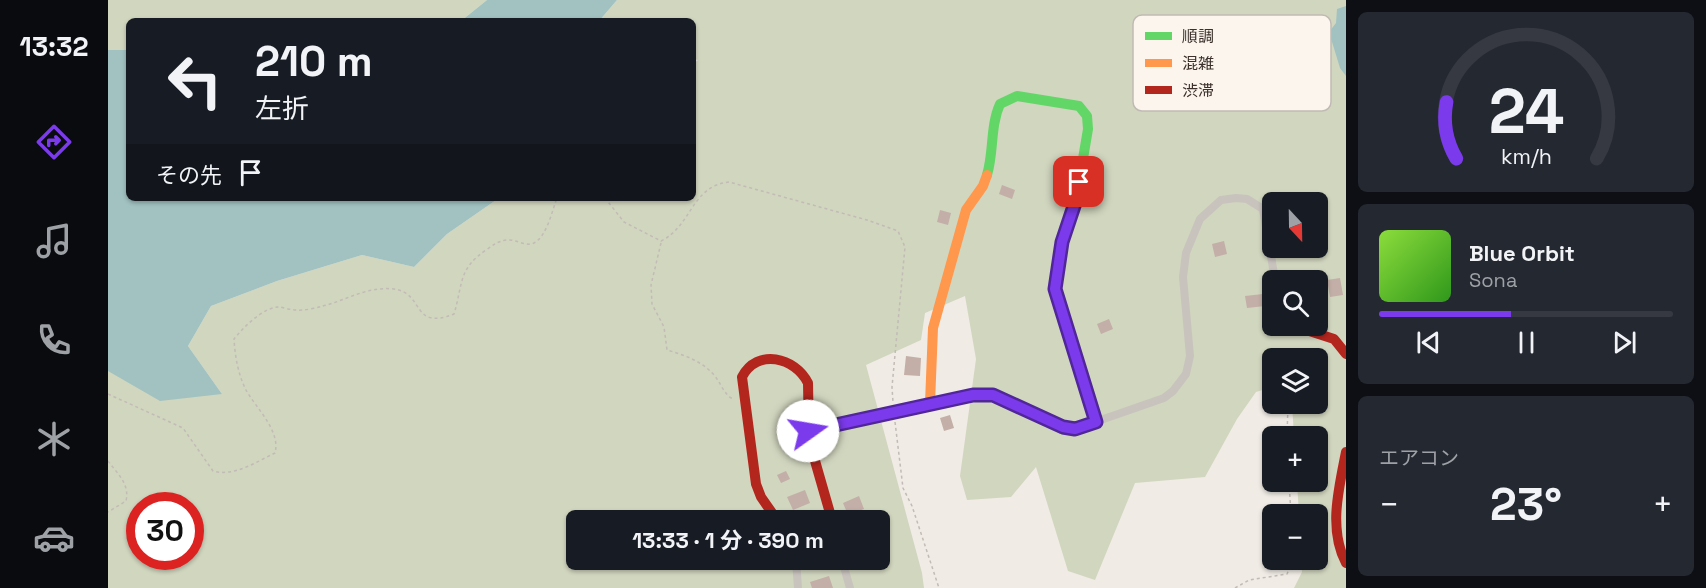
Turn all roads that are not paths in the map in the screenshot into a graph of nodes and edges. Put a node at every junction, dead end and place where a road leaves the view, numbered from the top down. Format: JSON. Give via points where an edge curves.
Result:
{"nodes":[{"id":1,"x":1273,"y":270,"type":"edge"},
{"id":2,"x":1325,"y":336,"type":"edge"},
{"id":3,"x":1346,"y":354,"type":"edge"},
{"id":4,"x":930,"y":403,"type":"junction"},
{"id":5,"x":1096,"y":422,"type":"junction"},
{"id":6,"x":808,"y":431,"type":"junction"},
{"id":7,"x":1346,"y":452,"type":"edge"},
{"id":8,"x":770,"y":510,"type":"edge"},
{"id":9,"x":829,"y":510,"type":"edge"},
{"id":10,"x":1346,"y":563,"type":"edge"},
{"id":11,"x":797,"y":570,"type":"edge"},
{"id":12,"x":845,"y":570,"type":"edge"},
{"id":13,"x":798,"y":588,"type":"edge"},
{"id":14,"x":850,"y":588,"type":"edge"}],
"edges":[{"from":1,"to":5,"type":"street","via":[[1263,209],[1247,199],[1236,198],[1221,200],[1209,208],[1200,219],[1186,253],[1184,297],[1190,356],[1186,374],[1164,398]]},
{"from":2,"to":3,"type":"street","via":[[1334,339]]},
{"from":4,"to":5,"type":"street","via":[[993,395],[1063,427],[1075,429]]},
{"from":4,"to":5,"type":"street","via":[[933,328],[954,249],[966,210],[983,186],[991,161],[995,115],[1000,104],[1017,96],[1072,104],[1087,116],[1076,200],[1062,242],[1055,289]]},
{"from":4,"to":6,"type":"street"},
{"from":6,"to":8,"type":"street","via":[[808,384],[803,374],[788,362],[773,358],[749,366],[742,377],[756,484]]},
{"from":6,"to":9,"type":"street"},
{"from":7,"to":10,"type":"street","via":[[1336,525]]},
{"from":11,"to":13,"type":"street"},
{"from":12,"to":14,"type":"street"}]}
